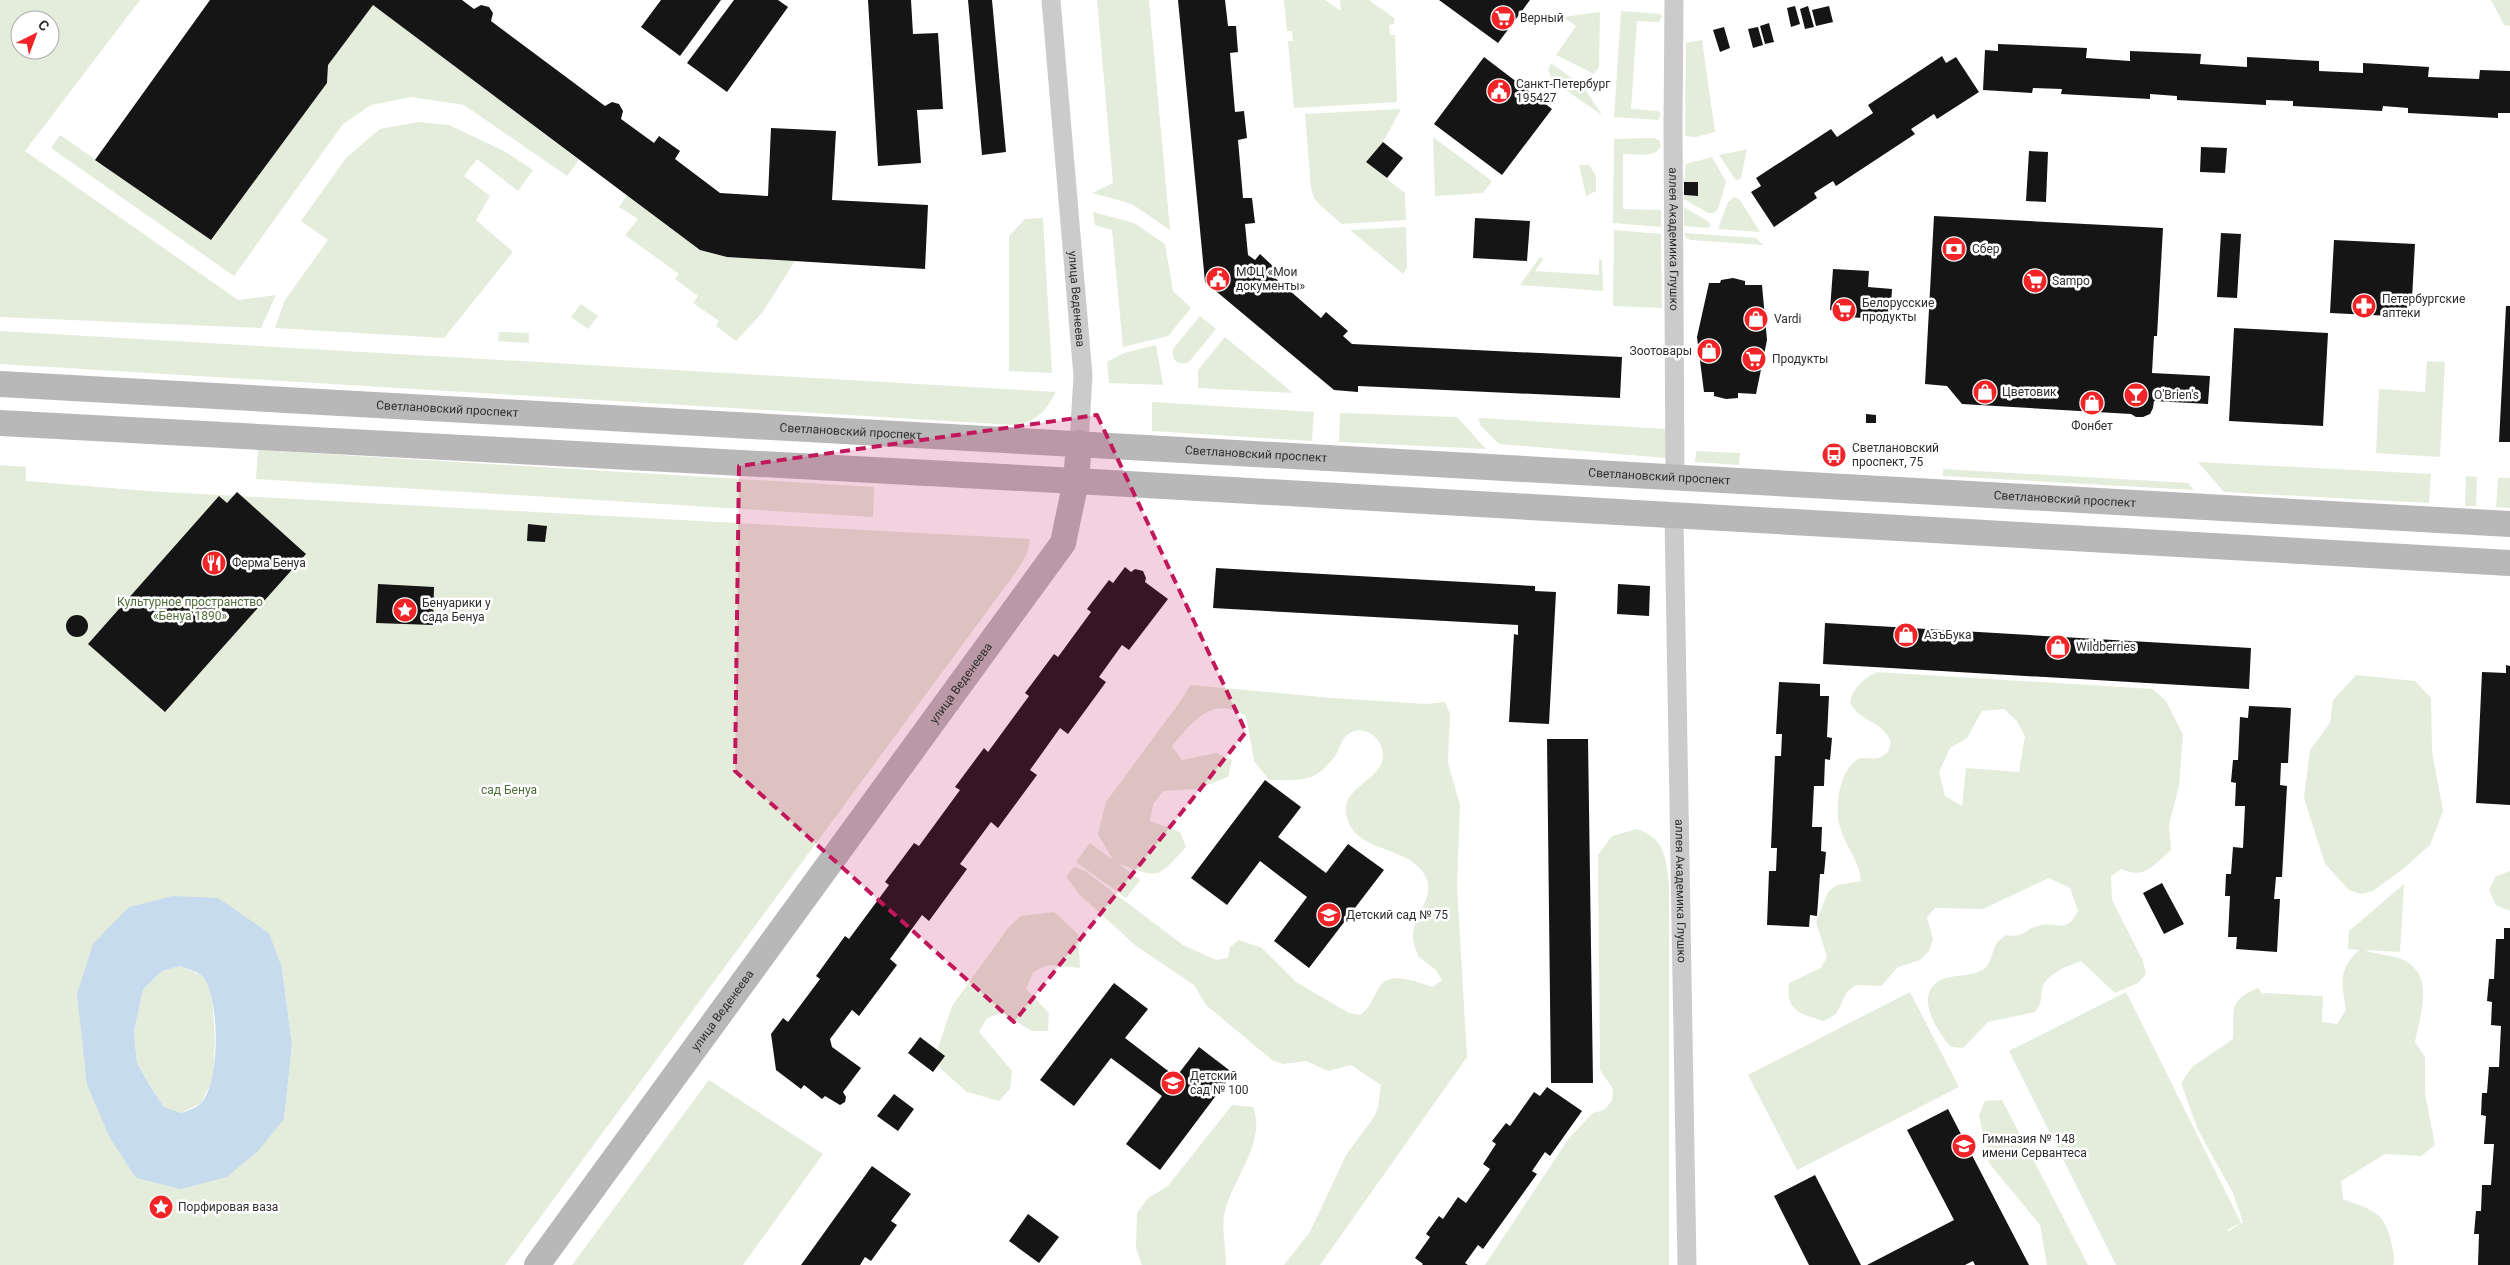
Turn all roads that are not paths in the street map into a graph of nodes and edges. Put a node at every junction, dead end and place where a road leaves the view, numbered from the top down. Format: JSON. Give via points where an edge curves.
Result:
{"nodes":[{"id":1,"x":1051,"y":0,"type":"edge"},
{"id":2,"x":1674,"y":0,"type":"edge"},
{"id":3,"x":0,"y":384,"type":"edge"},
{"id":4,"x":0,"y":424,"type":"edge"},
{"id":5,"x":1079,"y":443,"type":"junction"},
{"id":6,"x":1675,"y":477,"type":"junction"},
{"id":7,"x":1076,"y":481,"type":"junction"},
{"id":8,"x":1674,"y":516,"type":"junction"},
{"id":9,"x":2510,"y":524,"type":"edge"},
{"id":10,"x":2510,"y":563,"type":"edge"},
{"id":11,"x":537,"y":1265,"type":"edge"},
{"id":12,"x":1687,"y":1265,"type":"edge"}],
"edges":[{"from":1,"to":5,"type":"street","name":"улица Веденеева","via":[[1084,376]]},
{"from":2,"to":6,"type":"street","name":"аллея Академика Глушко"},
{"from":3,"to":5,"type":"main road","name":"Светлановский проспект"},
{"from":4,"to":7,"type":"main road"},
{"from":5,"to":6,"type":"main road","name":"Светлановский проспект"},
{"from":5,"to":7,"type":"main road","name":"улица Веденеева"},
{"from":6,"to":9,"type":"main road","name":"Светлановский проспект"},
{"from":7,"to":8,"type":"main road"},
{"from":7,"to":11,"type":"main road","name":"улица Веденеева","via":[[1063,543],[1042,575]]},
{"from":8,"to":10,"type":"main road"},
{"from":8,"to":12,"type":"street","name":"аллея Академика Глушко"}]}
